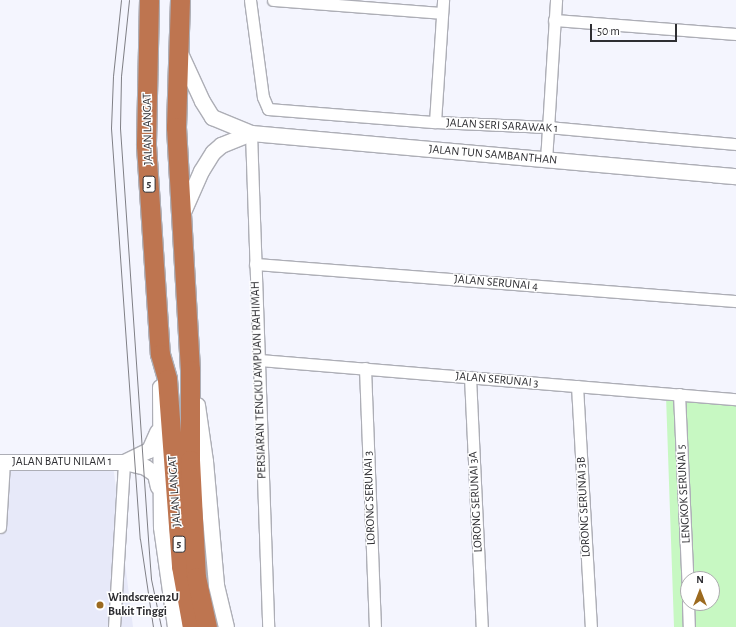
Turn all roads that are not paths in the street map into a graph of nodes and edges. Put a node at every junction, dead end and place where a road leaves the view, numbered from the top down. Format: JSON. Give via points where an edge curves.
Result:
{"nodes":[{"id":1,"x":180,"y":0,"type":"edge"},
{"id":2,"x":250,"y":0,"type":"edge"},
{"id":3,"x":273,"y":0,"type":"edge"},
{"id":4,"x":443,"y":0,"type":"edge"},
{"id":5,"x":556,"y":0,"type":"edge"},
{"id":6,"x":146,"y":4,"type":"edge"},
{"id":7,"x":442,"y":13,"type":"junction"},
{"id":8,"x":554,"y":20,"type":"junction"},
{"id":9,"x":736,"y":34,"type":"edge"},
{"id":10,"x":178,"y":46,"type":"junction"},
{"id":11,"x":435,"y":122,"type":"junction"},
{"id":12,"x":548,"y":127,"type":"junction"},
{"id":13,"x":251,"y":133,"type":"junction"},
{"id":14,"x":736,"y":144,"type":"edge"},
{"id":15,"x":546,"y":160,"type":"junction"},
{"id":16,"x":736,"y":176,"type":"edge"},
{"id":17,"x":182,"y":214,"type":"junction"},
{"id":18,"x":255,"y":264,"type":"junction"},
{"id":19,"x":736,"y":301,"type":"edge"},
{"id":20,"x":160,"y":354,"type":"junction"},
{"id":21,"x":259,"y":360,"type":"junction"},
{"id":22,"x":365,"y":368,"type":"junction"},
{"id":23,"x":190,"y":370,"type":"junction"},
{"id":24,"x":470,"y":378,"type":"junction"},
{"id":25,"x":577,"y":386,"type":"junction"},
{"id":26,"x":679,"y":394,"type":"junction"},
{"id":27,"x":736,"y":399,"type":"edge"},
{"id":28,"x":159,"y":424,"type":"junction"},
{"id":29,"x":182,"y":460,"type":"junction"},
{"id":30,"x":2,"y":462,"type":"edge"},
{"id":31,"x":124,"y":462,"type":"junction"},
{"id":32,"x":161,"y":496,"type":"junction"},
{"id":33,"x":0,"y":527,"type":"edge"},
{"id":34,"x":687,"y":571,"type":"edge"},
{"id":35,"x":688,"y":611,"type":"edge"},
{"id":36,"x":114,"y":627,"type":"edge"},
{"id":37,"x":175,"y":627,"type":"edge"},
{"id":38,"x":192,"y":627,"type":"edge"},
{"id":39,"x":207,"y":627,"type":"edge"},
{"id":40,"x":226,"y":627,"type":"edge"},
{"id":41,"x":268,"y":627,"type":"edge"},
{"id":42,"x":375,"y":627,"type":"edge"},
{"id":43,"x":482,"y":627,"type":"edge"},
{"id":44,"x":591,"y":627,"type":"edge"},
{"id":45,"x":689,"y":627,"type":"edge"}],
"edges":[{"from":1,"to":10,"type":"highway","number":"5"},
{"from":2,"to":11,"type":"street","name":"JALAN SERI SARAWAK 1","via":[[263,97],[268,109]]},
{"from":3,"to":7,"type":"street"},
{"from":4,"to":7,"type":"street"},
{"from":5,"to":8,"type":"street"},
{"from":6,"to":20,"type":"highway","name":"JALAN LANGAT","number":"5","via":[[146,145]]},
{"from":7,"to":11,"type":"street"},
{"from":8,"to":9,"type":"street"},
{"from":8,"to":12,"type":"street"},
{"from":10,"to":13,"type":"main road","name":"JALAN TUN SAMBANTHAN","via":[[202,102],[212,117]]},
{"from":10,"to":17,"type":"highway","number":"5","via":[[176,127]]},
{"from":11,"to":12,"type":"street","name":"JALAN SERI SARAWAK 1"},
{"from":12,"to":14,"type":"street","name":"JALAN SERI SARAWAK 1"},
{"from":12,"to":15,"type":"street"},
{"from":13,"to":15,"type":"main road","name":"JALAN TUN SAMBANTHAN"},
{"from":13,"to":17,"type":"main road","name":"JALAN TUN SAMBANTHAN","via":[[220,145],[213,152],[200,171]]},
{"from":13,"to":18,"type":"street","name":"PERSIARAN TENGKU AMPUAN RAHIMAH"},
{"from":15,"to":16,"type":"main road","name":"JALAN TUN SAMBANTHAN"},
{"from":17,"to":23,"type":"highway","name":"JALAN LANGAT","number":"5"},
{"from":18,"to":19,"type":"street","name":"JALAN SERUNAI 4"},
{"from":18,"to":21,"type":"street","name":"PERSIARAN TENGKU AMPUAN RAHIMAH"},
{"from":20,"to":28,"type":"main road","name":"JALAN LANGAT","number":"5"},
{"from":20,"to":29,"type":"highway","name":"JALAN LANGAT","number":"5"},
{"from":21,"to":22,"type":"street","name":"JALAN SERUNAI 3"},
{"from":21,"to":41,"type":"street","name":"PERSIARAN TENGKU AMPUAN RAHIMAH"},
{"from":22,"to":24,"type":"street","name":"JALAN SERUNAI 3"},
{"from":22,"to":42,"type":"street","name":"LORONG SERUNAI 3"},
{"from":23,"to":29,"type":"highway","name":"JALAN LANGAT","number":"5"},
{"from":23,"to":40,"type":"main road","name":"JALAN LANGAT","number":"5","via":[[205,460],[216,585]]},
{"from":24,"to":25,"type":"street","name":"JALAN SERUNAI 3"},
{"from":24,"to":43,"type":"street","name":"LORONG SERUNAI 3A"},
{"from":25,"to":26,"type":"street","name":"JALAN SERUNAI 3"},
{"from":25,"to":44,"type":"street","name":"LORONG SERUNAI 3B"},
{"from":26,"to":27,"type":"street","name":"JALAN SERUNAI 3"},
{"from":26,"to":34,"type":"street","name":"LENGKOK SERUNAI 5"},
{"from":28,"to":31,"type":"main road","via":[[150,449]]},
{"from":28,"to":32,"type":"main road","name":"JALAN LANGAT","number":"5"},
{"from":29,"to":38,"type":"highway","name":"JALAN LANGAT","number":"5","via":[[181,566]]},
{"from":29,"to":39,"type":"highway","name":"JALAN LANGAT","number":"5","via":[[196,577]]},
{"from":30,"to":31,"type":"main road","name":"JALAN BATU NILAM 1"},
{"from":30,"to":33,"type":"street"},
{"from":31,"to":32,"type":"main road","via":[[155,474]]},
{"from":31,"to":36,"type":"street"},
{"from":32,"to":37,"type":"main road","name":"JALAN LANGAT","number":"5","via":[[165,563]]},
{"from":35,"to":45,"type":"street"}]}
